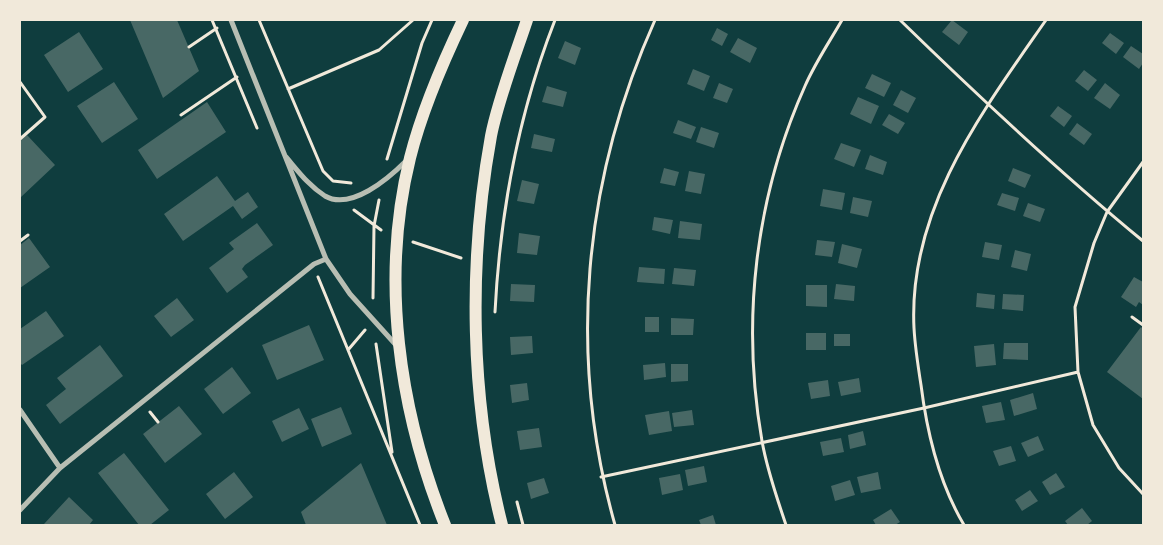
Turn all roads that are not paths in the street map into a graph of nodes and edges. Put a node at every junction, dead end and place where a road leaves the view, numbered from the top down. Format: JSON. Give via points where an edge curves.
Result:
{"nodes":[{"id":1,"x":231,"y":20,"type":"edge"},
{"id":2,"x":463,"y":20,"type":"edge"},
{"id":3,"x":527,"y":20,"type":"edge"},
{"id":4,"x":282,"y":153,"type":"junction"},
{"id":5,"x":410,"y":157,"type":"junction"},
{"id":6,"x":326,"y":258,"type":"junction"},
{"id":7,"x":398,"y":348,"type":"junction"},
{"id":8,"x":20,"y":410,"type":"edge"},
{"id":9,"x":60,"y":468,"type":"junction"},
{"id":10,"x":20,"y":510,"type":"edge"},
{"id":11,"x":445,"y":525,"type":"edge"},
{"id":12,"x":502,"y":525,"type":"edge"}],
"edges":[{"from":1,"to":4,"type":"street"},
{"from":2,"to":5,"type":"main road","via":[[440,69]]},
{"from":3,"to":12,"type":"main road","via":[[492,135],[476,263],[479,390],[492,485]]},
{"from":4,"to":5,"type":"street","via":[[312,187],[327,197],[342,199],[381,185]]},
{"from":4,"to":6,"type":"street"},
{"from":5,"to":7,"type":"main road","via":[[396,237]]},
{"from":6,"to":7,"type":"street","via":[[350,294]]},
{"from":6,"to":9,"type":"street","via":[[314,264]]},
{"from":7,"to":11,"type":"main road","via":[[409,409]]},
{"from":8,"to":9,"type":"street"},
{"from":9,"to":10,"type":"street"}]}
